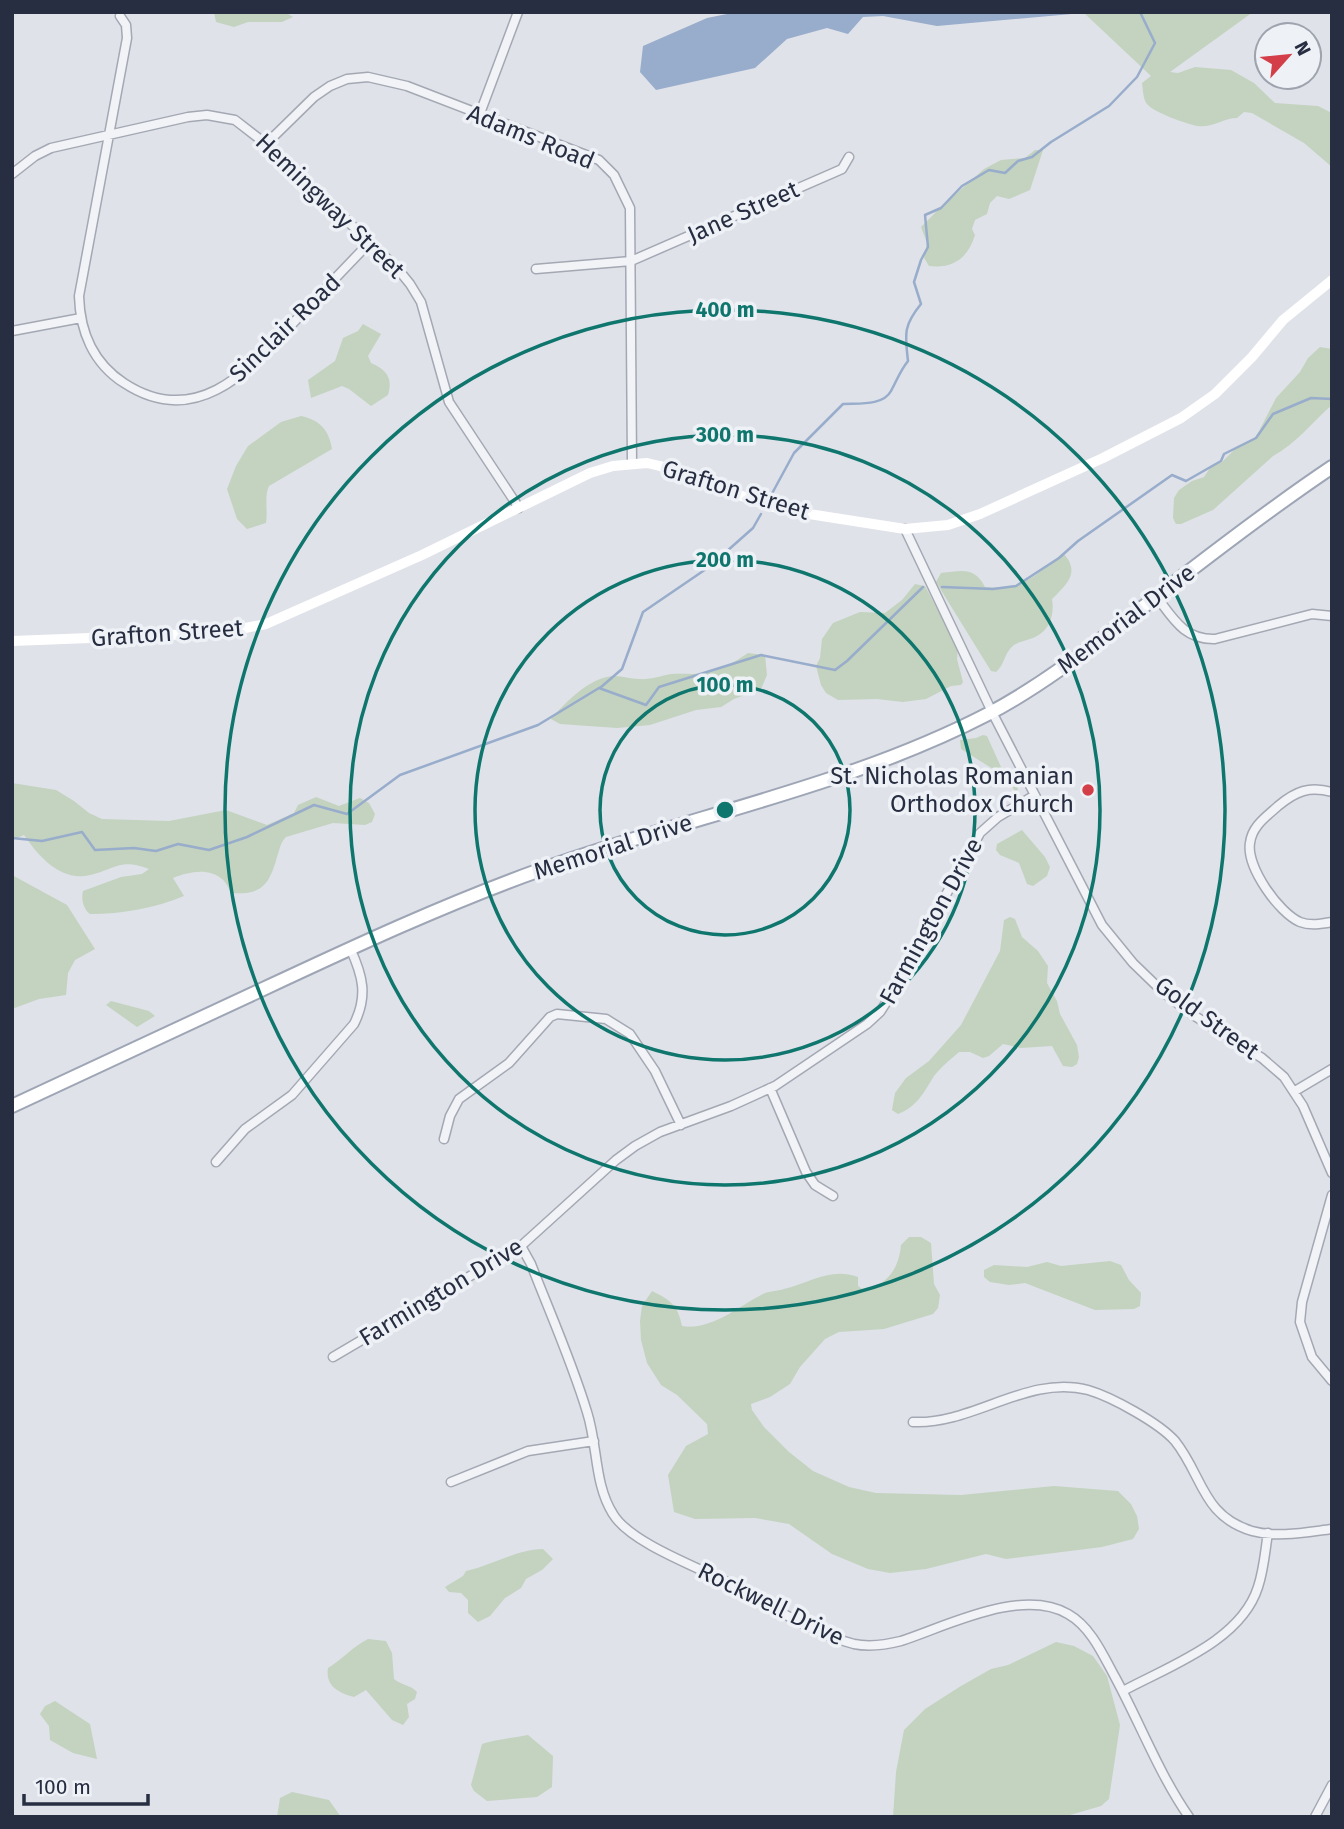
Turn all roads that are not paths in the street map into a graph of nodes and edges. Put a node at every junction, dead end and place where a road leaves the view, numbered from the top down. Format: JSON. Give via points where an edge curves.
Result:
{"nodes":[{"id":1,"x":518,"y":12,"type":"edge"},
{"id":2,"x":120,"y":16,"type":"dead end"},
{"id":3,"x":480,"y":116,"type":"junction"},
{"id":4,"x":108,"y":134,"type":"junction"},
{"id":5,"x":266,"y":144,"type":"junction"},
{"id":6,"x":849,"y":157,"type":"dead end"},
{"id":7,"x":12,"y":174,"type":"edge"},
{"id":8,"x":370,"y":242,"type":"junction"},
{"id":9,"x":631,"y":261,"type":"junction"},
{"id":10,"x":536,"y":269,"type":"dead end"},
{"id":11,"x":1332,"y":280,"type":"edge"},
{"id":12,"x":80,"y":318,"type":"junction"},
{"id":13,"x":12,"y":331,"type":"edge"},
{"id":14,"x":632,"y":463,"type":"junction"},
{"id":15,"x":1332,"y":467,"type":"edge"},
{"id":16,"x":519,"y":508,"type":"junction"},
{"id":17,"x":905,"y":529,"type":"junction"},
{"id":18,"x":1156,"y":596,"type":"junction"},
{"id":19,"x":1332,"y":616,"type":"edge"},
{"id":20,"x":12,"y":641,"type":"edge"},
{"id":21,"x":992,"y":712,"type":"junction"},
{"id":22,"x":1332,"y":792,"type":"edge"},
{"id":23,"x":1035,"y":795,"type":"junction"},
{"id":24,"x":1332,"y":922,"type":"edge"},
{"id":25,"x":350,"y":948,"type":"junction"},
{"id":26,"x":1332,"y":1069,"type":"edge"},
{"id":27,"x":770,"y":1088,"type":"junction"},
{"id":28,"x":1294,"y":1091,"type":"junction"},
{"id":29,"x":12,"y":1106,"type":"edge"},
{"id":30,"x":681,"y":1125,"type":"junction"},
{"id":31,"x":444,"y":1139,"type":"dead end"},
{"id":32,"x":216,"y":1162,"type":"dead end"},
{"id":33,"x":1332,"y":1173,"type":"edge"},
{"id":34,"x":1332,"y":1195,"type":"edge"},
{"id":35,"x":833,"y":1196,"type":"dead end"},
{"id":36,"x":522,"y":1246,"type":"junction"},
{"id":37,"x":333,"y":1357,"type":"dead end"},
{"id":38,"x":1332,"y":1381,"type":"edge"},
{"id":39,"x":913,"y":1422,"type":"dead end"},
{"id":40,"x":594,"y":1441,"type":"junction"},
{"id":41,"x":451,"y":1482,"type":"dead end"},
{"id":42,"x":1332,"y":1529,"type":"edge"},
{"id":43,"x":1268,"y":1533,"type":"junction"},
{"id":44,"x":1123,"y":1691,"type":"junction"},
{"id":45,"x":1332,"y":1785,"type":"edge"},
{"id":46,"x":1189,"y":1817,"type":"edge"},
{"id":47,"x":1315,"y":1817,"type":"edge"}],
"edges":[{"from":1,"to":3,"type":"street"},
{"from":2,"to":4,"type":"street","name":"Sinclair Road","via":[[127,38]]},
{"from":3,"to":5,"type":"street","name":"Adams Road","via":[[407,86],[368,77],[347,79],[314,97]]},
{"from":3,"to":9,"type":"street","name":"Adams Road","via":[[599,160],[614,175],[630,208]]},
{"from":4,"to":5,"type":"street","name":"Hemingway Street","via":[[207,115],[235,120]]},
{"from":4,"to":7,"type":"street","name":"Hemingway Street","via":[[43,151]]},
{"from":4,"to":12,"type":"street","name":"Sinclair Road","via":[[80,286]]},
{"from":5,"to":8,"type":"street","name":"Hemingway Street"},
{"from":6,"to":9,"type":"street","name":"Jane Street","via":[[842,169]]},
{"from":8,"to":12,"type":"street","name":"Sinclair Road","via":[[251,367],[202,396],[159,397],[120,381],[91,348]]},
{"from":8,"to":16,"type":"street","name":"Hemingway Street","via":[[416,292],[449,402]]},
{"from":9,"to":10,"type":"street","name":"Jane Street"},
{"from":9,"to":14,"type":"street","name":"Adams Road"},
{"from":11,"to":17,"type":"street","name":"Grafton Street","via":[[1283,320],[1215,394],[1163,429],[969,518]]},
{"from":12,"to":13,"type":"street"},
{"from":14,"to":16,"type":"street","name":"Grafton Street","via":[[590,473]]},
{"from":14,"to":17,"type":"street","name":"Grafton Street","via":[[660,466],[769,506]]},
{"from":15,"to":18,"type":"main road","name":"Memorial Drive"},
{"from":16,"to":20,"type":"street","name":"Grafton Street","via":[[257,627],[220,633]]},
{"from":17,"to":21,"type":"street","name":"Gold Street"},
{"from":18,"to":19,"type":"street","via":[[1184,631],[1206,639],[1312,614]]},
{"from":18,"to":21,"type":"main road","name":"Memorial Drive","via":[[1052,674]]},
{"from":21,"to":23,"type":"street","name":"Gold Street"},
{"from":21,"to":25,"type":"main road","name":"Memorial Drive","via":[[886,761],[542,869]]},
{"from":22,"to":24,"type":"street","via":[[1309,788],[1292,794],[1256,827],[1249,849],[1253,866],[1284,911],[1302,923]]},
{"from":23,"to":27,"type":"street","name":"Farmington Drive","via":[[980,833],[880,1012]]},
{"from":23,"to":28,"type":"street","name":"Gold Street","via":[[1111,937],[1164,993],[1262,1058]]},
{"from":25,"to":29,"type":"main road","name":"Memorial Drive"},
{"from":25,"to":32,"type":"street","via":[[364,996],[354,1024],[292,1095],[246,1129]]},
{"from":26,"to":28,"type":"street"},
{"from":27,"to":30,"type":"street","name":"Farmington Drive"},
{"from":27,"to":35,"type":"street","via":[[806,1172],[815,1185]]},
{"from":28,"to":33,"type":"street","name":"Gold Street"},
{"from":30,"to":31,"type":"street","via":[[630,1033],[606,1019],[557,1014],[509,1063],[459,1099]]},
{"from":30,"to":36,"type":"street","name":"Farmington Drive","via":[[626,1152]]},
{"from":34,"to":38,"type":"street","via":[[1300,1322],[1312,1357]]},
{"from":36,"to":37,"type":"street","name":"Farmington Drive"},
{"from":36,"to":40,"type":"street","name":"Rockwell Drive","via":[[584,1402]]},
{"from":39,"to":43,"type":"street","via":[[937,1421],[1049,1388],[1095,1392],[1167,1433],[1222,1515],[1248,1529]]},
{"from":40,"to":41,"type":"street","via":[[527,1451]]},
{"from":40,"to":44,"type":"street","name":"Rockwell Drive","via":[[606,1500],[625,1528],[797,1621],[852,1643],[880,1645],[999,1608],[1034,1603],[1064,1612],[1079,1623]]},
{"from":42,"to":43,"type":"street"},
{"from":43,"to":44,"type":"street","via":[[1258,1588],[1236,1624],[1217,1640]]},
{"from":44,"to":46,"type":"street","name":"Rockwell Drive"},
{"from":45,"to":47,"type":"street"}]}
